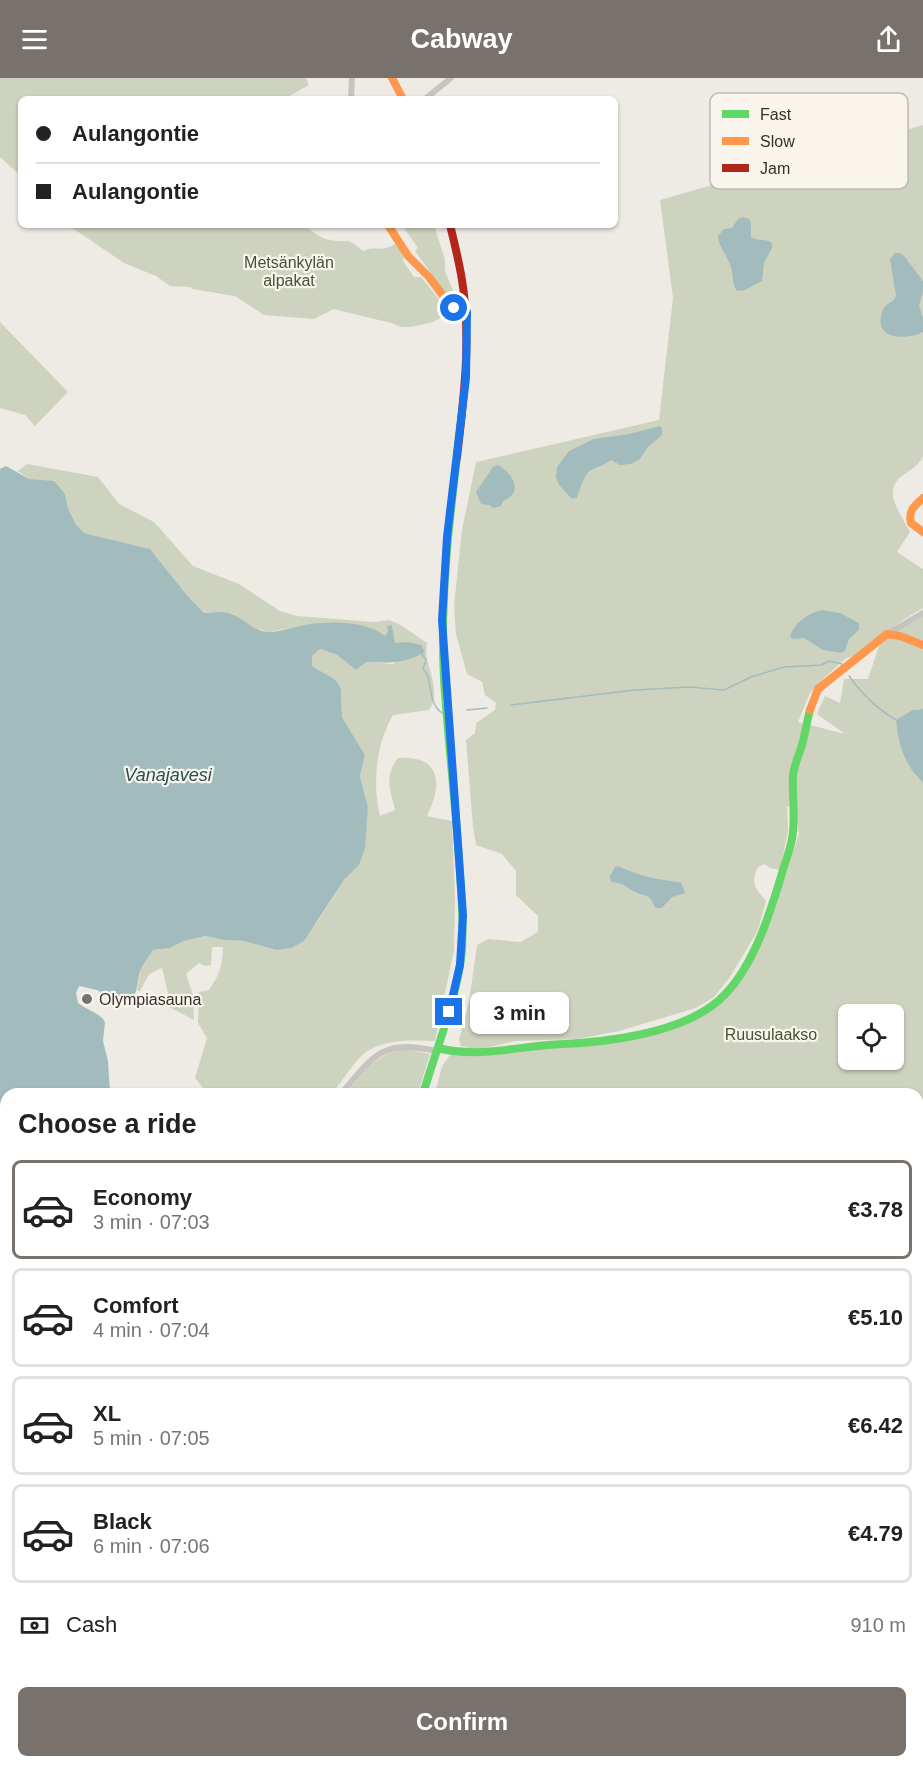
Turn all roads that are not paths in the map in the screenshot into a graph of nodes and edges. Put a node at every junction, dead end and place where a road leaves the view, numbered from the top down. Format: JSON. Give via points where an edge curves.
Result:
{"nodes":[{"id":1,"x":352,"y":78,"type":"edge"},
{"id":2,"x":392,"y":78,"type":"edge"},
{"id":3,"x":451,"y":78,"type":"edge"},
{"id":4,"x":351,"y":96,"type":"edge"},
{"id":5,"x":401,"y":96,"type":"edge"},
{"id":6,"x":429,"y":96,"type":"edge"},
{"id":7,"x":390,"y":228,"type":"edge"},
{"id":8,"x":451,"y":228,"type":"edge"},
{"id":9,"x":467,"y":312,"type":"junction"},
{"id":10,"x":923,"y":498,"type":"edge"},
{"id":11,"x":923,"y":532,"type":"edge"},
{"id":12,"x":923,"y":612,"type":"edge"},
{"id":13,"x":887,"y":634,"type":"junction"},
{"id":14,"x":923,"y":645,"type":"edge"},
{"id":15,"x":437,"y":1049,"type":"junction"},
{"id":16,"x":346,"y":1088,"type":"edge"},
{"id":17,"x":425,"y":1088,"type":"edge"}],
"edges":[{"from":1,"to":4,"type":"street"},
{"from":2,"to":5,"type":"street"},
{"from":3,"to":6,"type":"street"},
{"from":7,"to":9,"type":"street","via":[[450,305]]},
{"from":8,"to":9,"type":"street"},
{"from":9,"to":15,"type":"street","via":[[466,378],[447,537],[442,620],[458,828],[462,944],[453,997]]},
{"from":10,"to":11,"type":"street","via":[[909,513],[911,523]]},
{"from":12,"to":13,"type":"street"},
{"from":13,"to":14,"type":"street"},
{"from":13,"to":15,"type":"street","via":[[818,689],[812,700],[793,772],[793,835],[772,909],[745,964],[714,1003],[698,1015],[655,1029],[590,1042],[484,1054]]},
{"from":15,"to":16,"type":"street","via":[[396,1047],[378,1053]]},
{"from":15,"to":17,"type":"street"}]}
